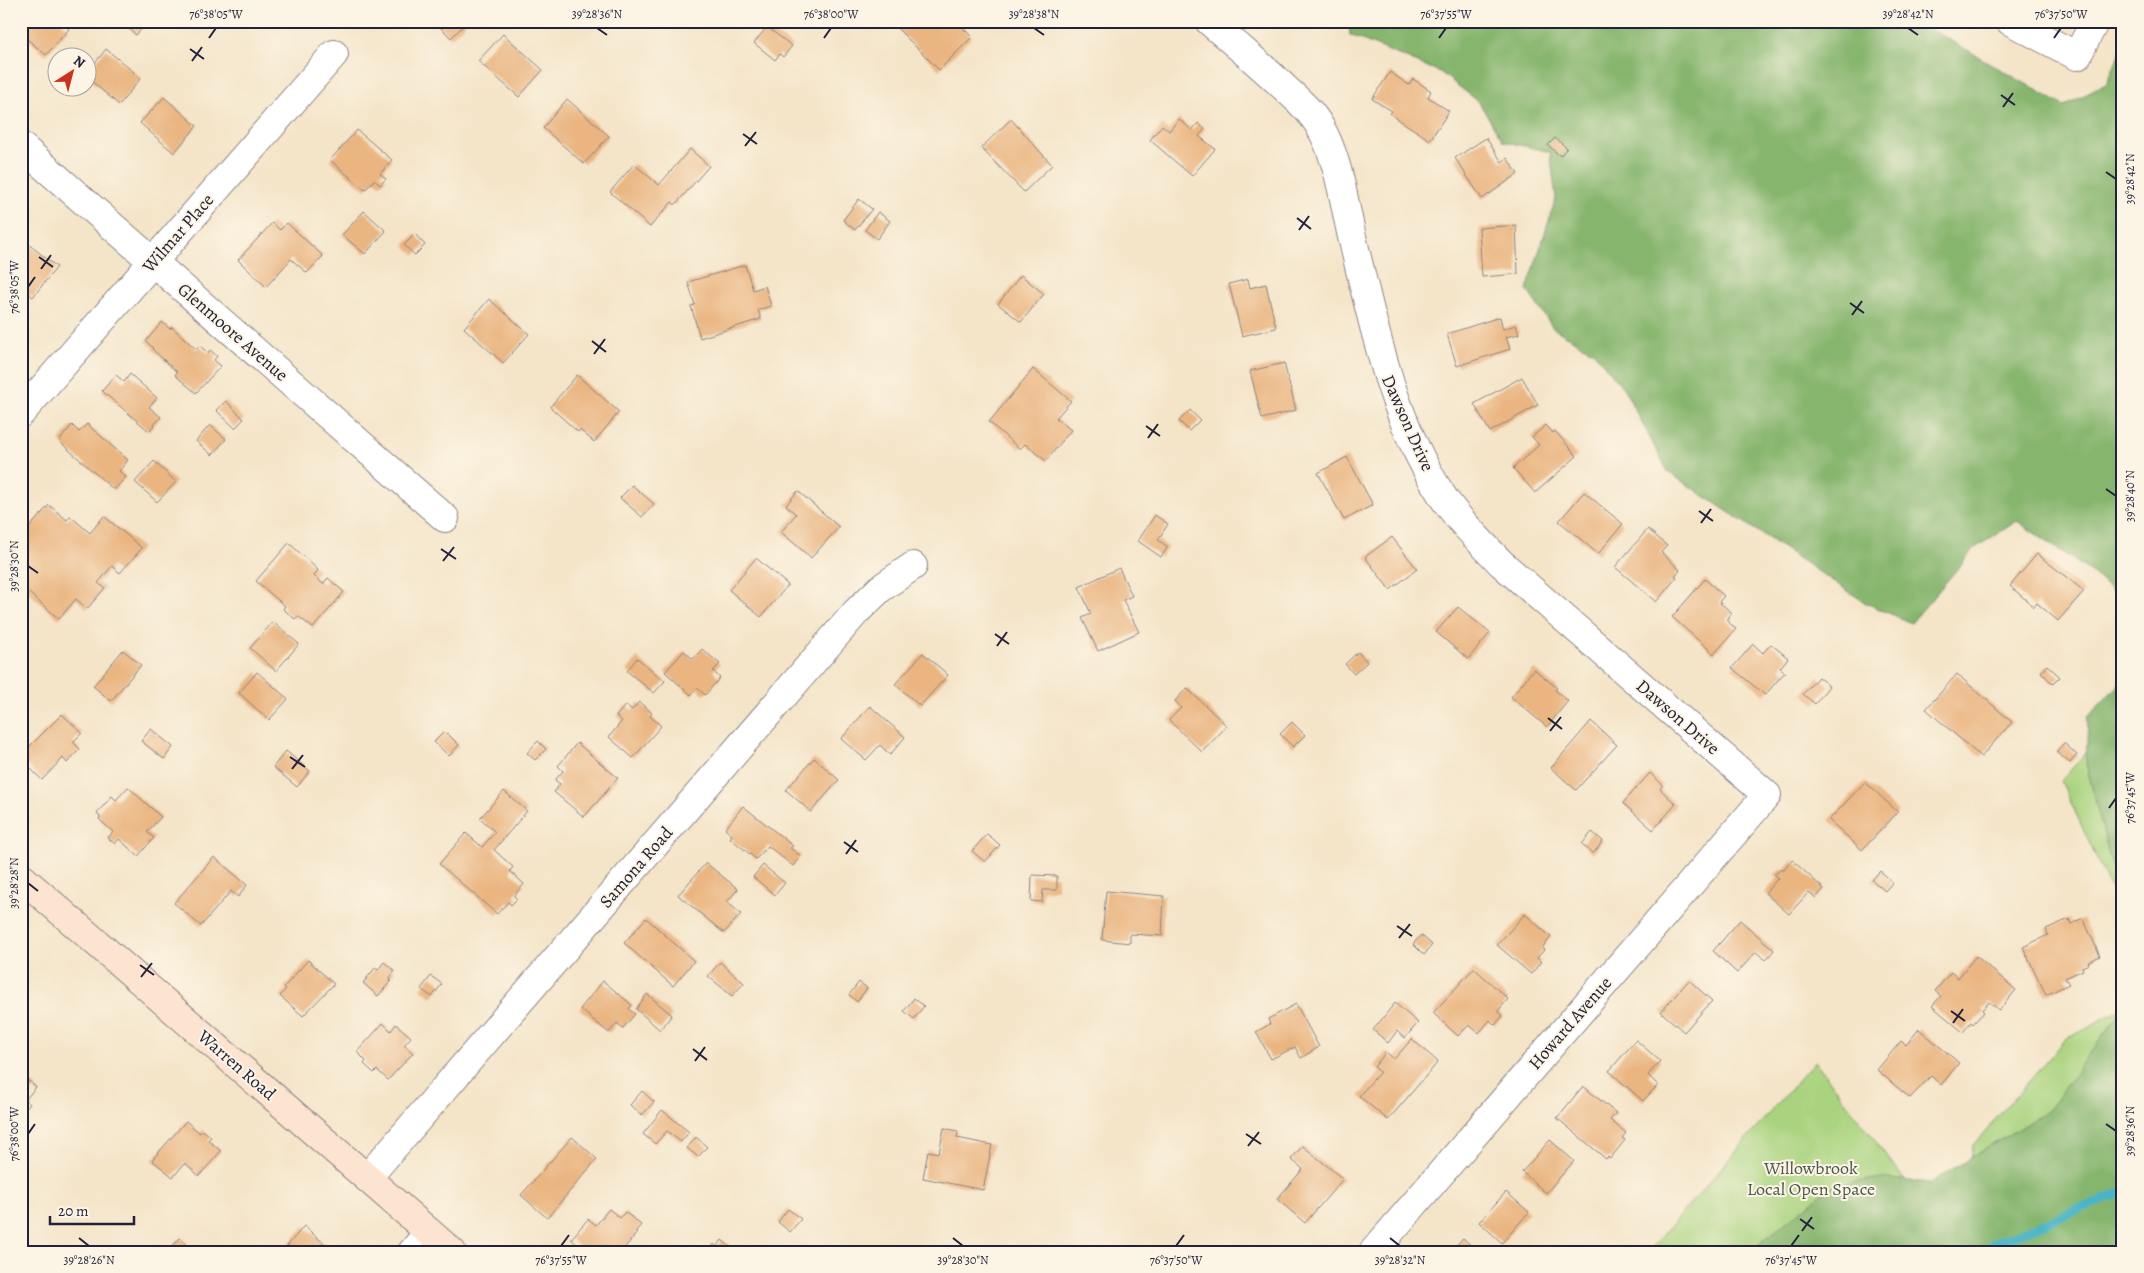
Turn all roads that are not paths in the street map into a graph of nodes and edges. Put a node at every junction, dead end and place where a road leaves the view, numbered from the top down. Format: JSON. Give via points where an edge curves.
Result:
{"nodes":[{"id":1,"x":1209,"y":21,"type":"edge"},
{"id":2,"x":2010,"y":21,"type":"edge"},
{"id":3,"x":2094,"y":21,"type":"edge"},
{"id":4,"x":334,"y":54,"type":"dead end"},
{"id":5,"x":21,"y":146,"type":"edge"},
{"id":6,"x":153,"y":262,"type":"junction"},
{"id":7,"x":21,"y":413,"type":"edge"},
{"id":8,"x":445,"y":518,"type":"dead end"},
{"id":9,"x":913,"y":566,"type":"dead end"},
{"id":10,"x":1768,"y":795,"type":"joint"},
{"id":11,"x":21,"y":877,"type":"edge"},
{"id":12,"x":367,"y":1178,"type":"junction"},
{"id":13,"x":421,"y":1242,"type":"edge"},
{"id":14,"x":452,"y":1252,"type":"edge"},
{"id":15,"x":1373,"y":1252,"type":"edge"}],
"edges":[{"from":1,"to":10,"type":"street","name":"Dawson Drive","via":[[1277,80],[1319,125],[1334,161],[1386,373],[1415,448],[1444,498],[1501,563]]},
{"from":2,"to":3,"type":"street","via":[[2076,56]]},
{"from":4,"to":6,"type":"street","name":"Wilmar Place"},
{"from":5,"to":6,"type":"street","name":"Glenmoore Avenue"},
{"from":6,"to":7,"type":"street","name":"Wilmar Place"},
{"from":6,"to":8,"type":"street","name":"Glenmoore Avenue"},
{"from":9,"to":12,"type":"street","name":"Samona Road","via":[[881,588],[856,612]]},
{"from":10,"to":15,"type":"street","name":"Howard Avenue"},
{"from":11,"to":12,"type":"street","name":"Warren Road"},
{"from":12,"to":13,"type":"street","name":"Warren Road"},
{"from":13,"to":14,"type":"street","name":"Warren Road"}]}
